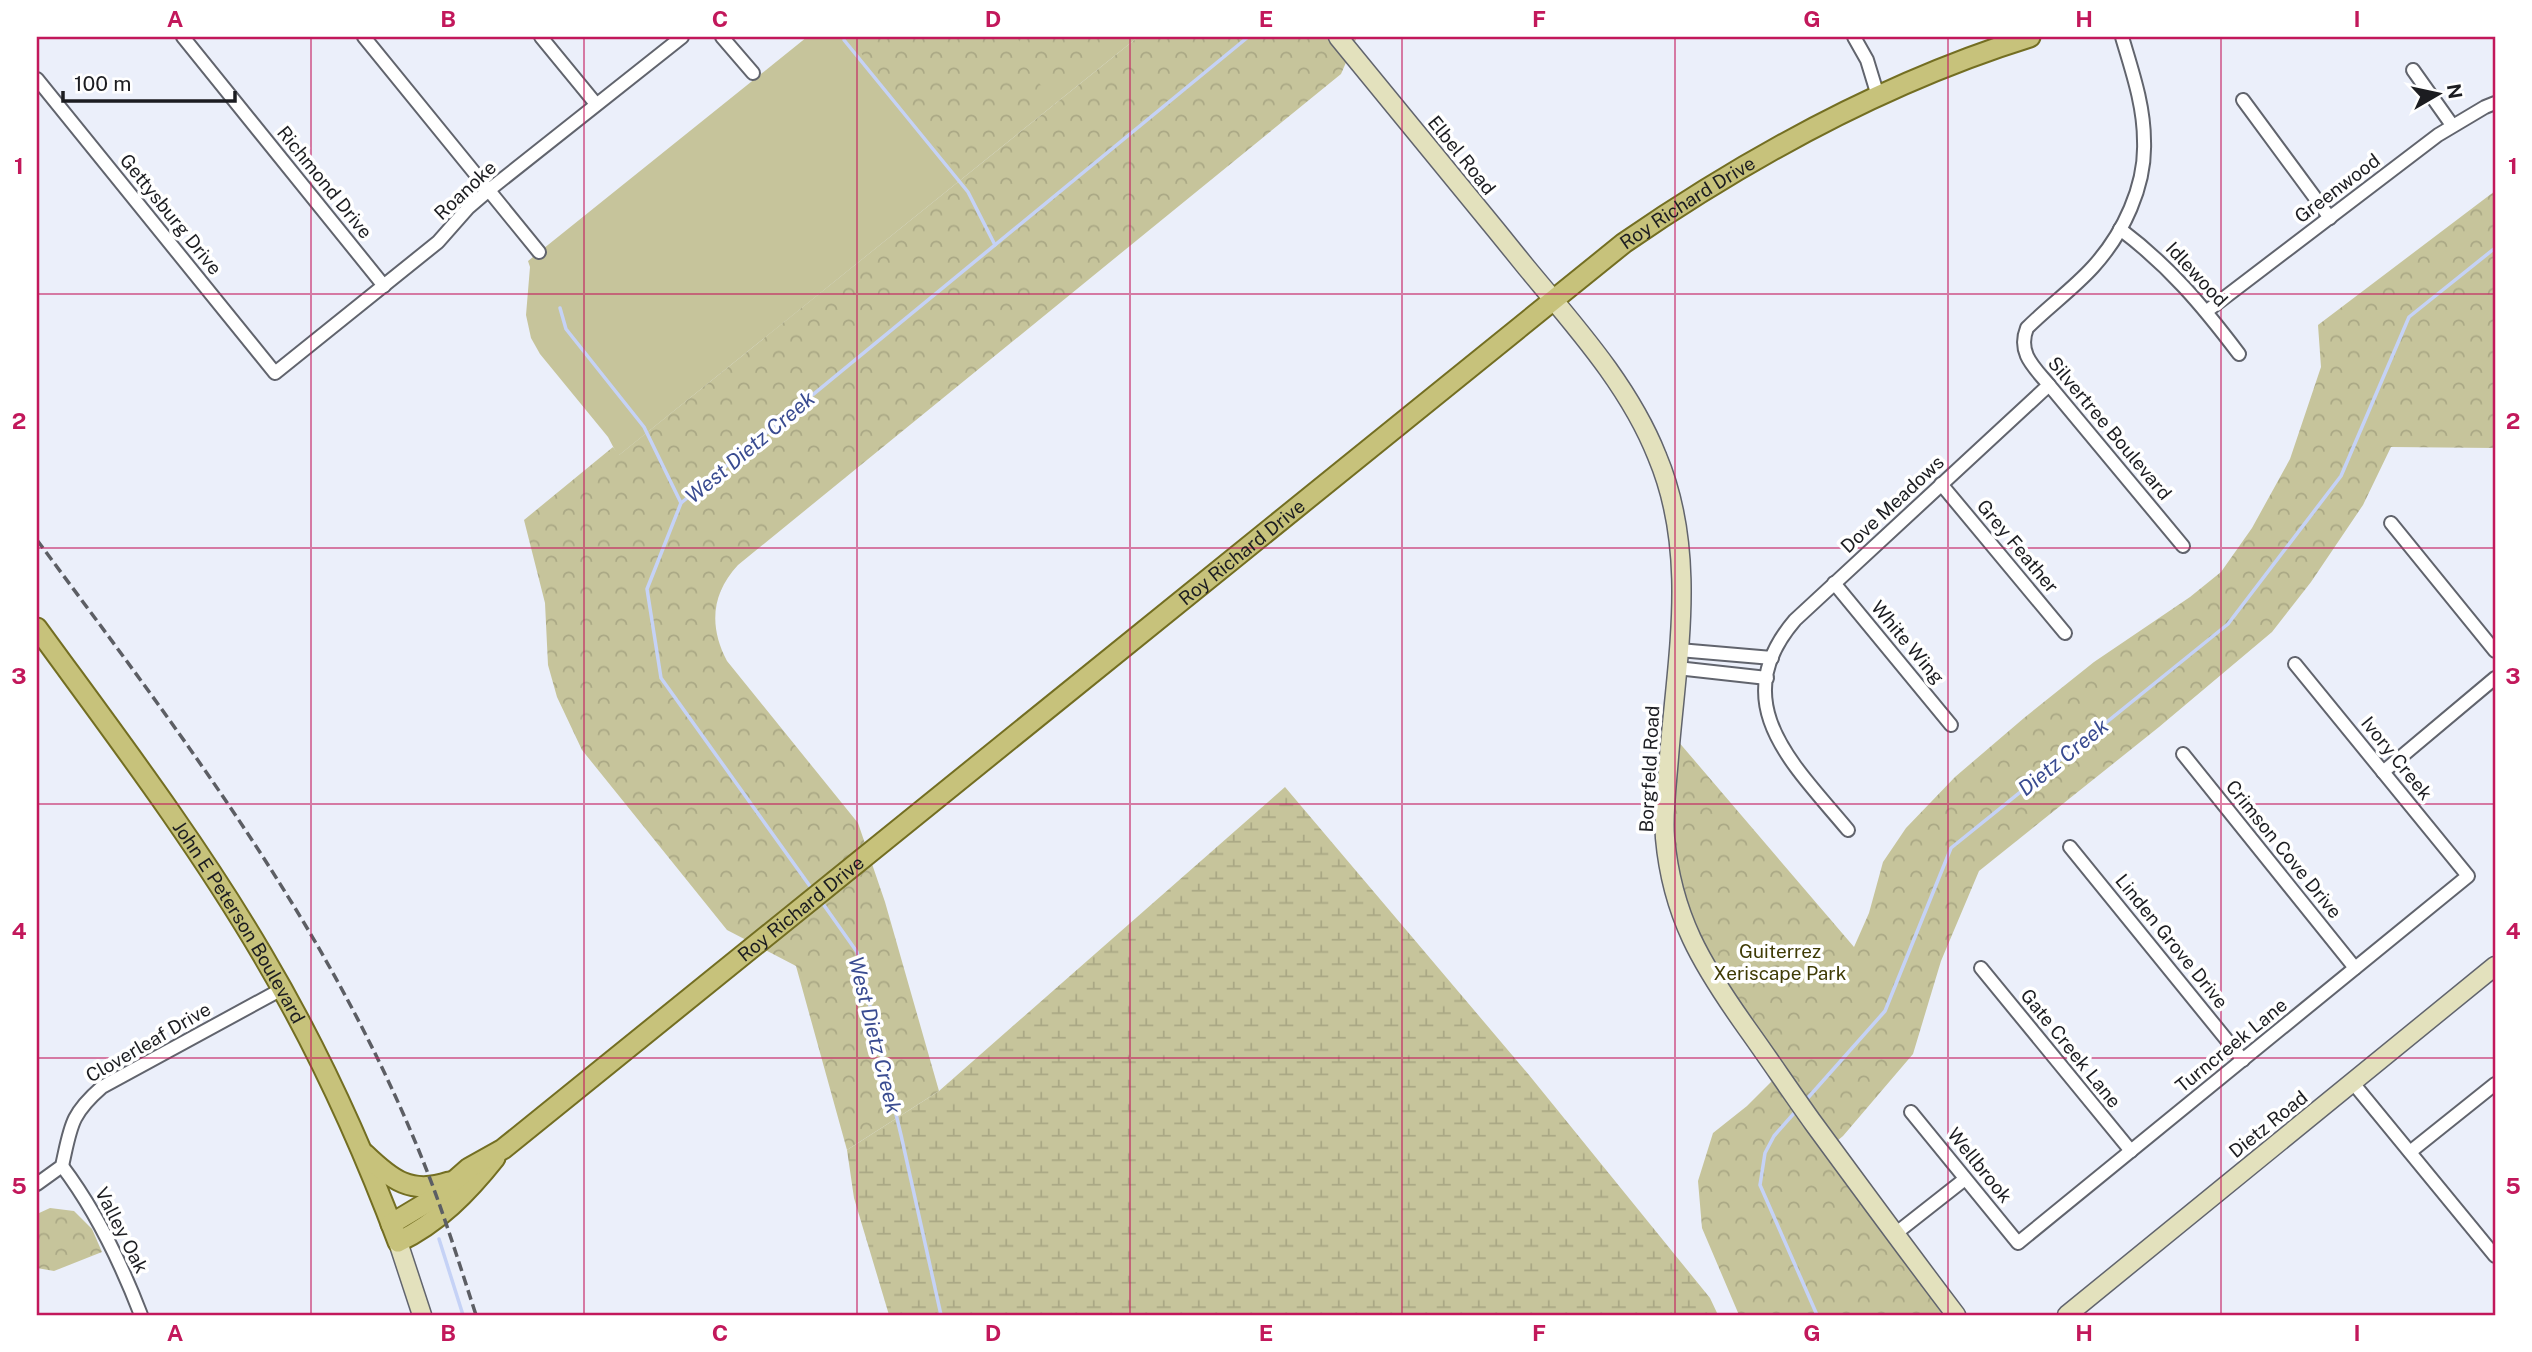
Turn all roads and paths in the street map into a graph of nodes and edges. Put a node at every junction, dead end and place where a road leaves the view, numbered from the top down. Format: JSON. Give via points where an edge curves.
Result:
{"nodes":[{"id":1,"x":183,"y":37,"type":"edge"},
{"id":2,"x":365,"y":37,"type":"edge"},
{"id":3,"x":541,"y":37,"type":"edge"},
{"id":4,"x":682,"y":37,"type":"edge"},
{"id":5,"x":722,"y":37,"type":"edge"},
{"id":6,"x":1338,"y":37,"type":"edge"},
{"id":7,"x":1854,"y":37,"type":"edge"},
{"id":8,"x":2030,"y":37,"type":"edge"},
{"id":9,"x":2122,"y":37,"type":"edge"},
{"id":10,"x":2413,"y":70,"type":"dead end"},
{"id":11,"x":753,"y":73,"type":"dead end"},
{"id":12,"x":37,"y":79,"type":"edge"},
{"id":13,"x":1878,"y":96,"type":"junction"},
{"id":14,"x":2243,"y":100,"type":"dead end"},
{"id":15,"x":2495,"y":103,"type":"edge"},
{"id":16,"x":596,"y":104,"type":"junction"},
{"id":17,"x":2452,"y":125,"type":"junction"},
{"id":18,"x":489,"y":190,"type":"junction"},
{"id":19,"x":2330,"y":218,"type":"junction"},
{"id":20,"x":2120,"y":229,"type":"junction"},
{"id":21,"x":539,"y":252,"type":"dead end"},
{"id":22,"x":384,"y":286,"type":"junction"},
{"id":23,"x":1553,"y":299,"type":"junction"},
{"id":24,"x":2207,"y":311,"type":"junction"},
{"id":25,"x":2239,"y":354,"type":"dead end"},
{"id":26,"x":275,"y":373,"type":"joint"},
{"id":27,"x":2049,"y":385,"type":"junction"},
{"id":28,"x":1941,"y":484,"type":"junction"},
{"id":29,"x":2390,"y":523,"type":"dead end"},
{"id":30,"x":2183,"y":547,"type":"dead end"},
{"id":31,"x":1834,"y":583,"type":"junction"},
{"id":32,"x":2065,"y":633,"type":"dead end"},
{"id":33,"x":39,"y":634,"type":"edge"},
{"id":34,"x":1679,"y":650,"type":"junction"},
{"id":35,"x":2495,"y":651,"type":"edge"},
{"id":36,"x":2295,"y":664,"type":"dead end"},
{"id":37,"x":1677,"y":668,"type":"junction"},
{"id":38,"x":1769,"y":669,"type":"junction"},
{"id":39,"x":2495,"y":678,"type":"edge"},
{"id":40,"x":1951,"y":724,"type":"dead end"},
{"id":41,"x":2183,"y":754,"type":"dead end"},
{"id":42,"x":2383,"y":772,"type":"junction"},
{"id":43,"x":1848,"y":830,"type":"dead end"},
{"id":44,"x":2070,"y":847,"type":"dead end"},
{"id":45,"x":2468,"y":876,"type":"joint"},
{"id":46,"x":2495,"y":966,"type":"edge"},
{"id":47,"x":1980,"y":968,"type":"dead end"},
{"id":48,"x":2355,"y":968,"type":"junction"},
{"id":49,"x":282,"y":989,"type":"junction"},
{"id":50,"x":2243,"y":1060,"type":"junction"},
{"id":51,"x":2353,"y":1083,"type":"junction"},
{"id":52,"x":2495,"y":1084,"type":"edge"},
{"id":53,"x":1911,"y":1112,"type":"dead end"},
{"id":54,"x":360,"y":1149,"type":"junction"},
{"id":55,"x":503,"y":1149,"type":"junction"},
{"id":56,"x":2131,"y":1151,"type":"junction"},
{"id":57,"x":2410,"y":1152,"type":"junction"},
{"id":58,"x":62,"y":1166,"type":"junction"},
{"id":59,"x":1965,"y":1179,"type":"junction"},
{"id":60,"x":453,"y":1180,"type":"junction"},
{"id":61,"x":37,"y":1184,"type":"edge"},
{"id":62,"x":395,"y":1233,"type":"junction"},
{"id":63,"x":1895,"y":1234,"type":"junction"},
{"id":64,"x":2018,"y":1243,"type":"joint"},
{"id":65,"x":2495,"y":1256,"type":"edge"},
{"id":66,"x":141,"y":1315,"type":"edge"},
{"id":67,"x":422,"y":1315,"type":"edge"},
{"id":68,"x":1956,"y":1315,"type":"edge"},
{"id":69,"x":2067,"y":1315,"type":"edge"}],
"edges":[{"from":1,"to":22,"type":"street","name":"Richmond Drive"},
{"from":2,"to":18,"type":"street"},
{"from":3,"to":16,"type":"street"},
{"from":4,"to":16,"type":"street","name":"Roanoke"},
{"from":5,"to":11,"type":"street"},
{"from":6,"to":23,"type":"street","name":"Elbel Road"},
{"from":7,"to":13,"type":"street"},
{"from":8,"to":13,"type":"main road","name":"Roy Richard Drive"},
{"from":9,"to":20,"type":"street","name":"Silvertree Boulevard","via":[[2136,84],[2145,142],[2137,190]]},
{"from":10,"to":17,"type":"street"},
{"from":12,"to":26,"type":"street","name":"Gettysburg Drive"},
{"from":13,"to":23,"type":"main road","name":"Roy Richard Drive","via":[[1779,146],[1675,208]]},
{"from":14,"to":19,"type":"street"},
{"from":15,"to":17,"type":"street","name":"Greenwood"},
{"from":16,"to":18,"type":"street","name":"Roanoke"},
{"from":17,"to":19,"type":"street","name":"Greenwood"},
{"from":18,"to":21,"type":"street"},
{"from":18,"to":22,"type":"street","name":"Roanoke","via":[[438,242]]},
{"from":19,"to":24,"type":"street","name":"Greenwood"},
{"from":20,"to":24,"type":"street","name":"Idlewood","via":[[2164,264]]},
{"from":20,"to":27,"type":"street","name":"Silvertree Boulevard","via":[[2092,267],[2027,328],[2023,349]]},
{"from":22,"to":26,"type":"street","name":"Roanoke"},
{"from":23,"to":34,"type":"street","name":"Borgfeld Road","via":[[1623,392],[1658,456],[1674,514],[1683,579]]},
{"from":23,"to":55,"type":"main road","name":"Roy Richard Drive"},
{"from":24,"to":25,"type":"street","name":"Idlewood"},
{"from":27,"to":28,"type":"street","name":"Dove Meadows"},
{"from":27,"to":30,"type":"street","name":"Silvertree Boulevard"},
{"from":28,"to":31,"type":"street","name":"Dove Meadows"},
{"from":28,"to":32,"type":"street","name":"Grey Feather"},
{"from":29,"to":35,"type":"street"},
{"from":31,"to":38,"type":"street","name":"Dove Meadows","via":[[1783,634]]},
{"from":31,"to":40,"type":"street","name":"White Wing"},
{"from":33,"to":49,"type":"main road","name":"John E Peterson Boulevard","via":[[149,779]]},
{"from":34,"to":37,"type":"street","name":"Borgfeld Road"},
{"from":34,"to":38,"type":"street"},
{"from":36,"to":42,"type":"street","name":"Ivory Creek"},
{"from":37,"to":38,"type":"street"},
{"from":37,"to":63,"type":"street","name":"Borgfeld Road","via":[[1665,805],[1678,907],[1699,957]]},
{"from":38,"to":43,"type":"street","via":[[1766,705],[1777,743]]},
{"from":39,"to":42,"type":"street"},
{"from":41,"to":48,"type":"street","name":"Crimson Cove Drive"},
{"from":42,"to":45,"type":"street","name":"Ivory Creek"},
{"from":44,"to":50,"type":"street","name":"Linden Grove Drive"},
{"from":45,"to":48,"type":"street","name":"Turncreek Lane"},
{"from":46,"to":51,"type":"street","name":"Dietz Road"},
{"from":47,"to":56,"type":"street","name":"Gate Creek Lane"},
{"from":48,"to":50,"type":"street","name":"Turncreek Lane"},
{"from":49,"to":54,"type":"main road","name":"John E Peterson Boulevard"},
{"from":49,"to":58,"type":"street","name":"Cloverleaf Drive","via":[[102,1087],[73,1120]]},
{"from":50,"to":56,"type":"street","name":"Turncreek Lane"},
{"from":51,"to":57,"type":"street"},
{"from":51,"to":69,"type":"street","name":"Dietz Road"},
{"from":52,"to":57,"type":"street"},
{"from":53,"to":59,"type":"street","name":"Wellbrook"},
{"from":54,"to":60,"type":"main road","via":[[381,1170],[416,1188]]},
{"from":54,"to":62,"type":"main road","name":"John E Peterson Boulevard"},
{"from":55,"to":60,"type":"main road","name":"Roy Richard Drive"},
{"from":55,"to":62,"type":"main road","name":"Roy Richard Drive","via":[[468,1192],[428,1224]]},
{"from":56,"to":64,"type":"street","name":"Turncreek Lane"},
{"from":57,"to":65,"type":"street"},
{"from":58,"to":61,"type":"street"},
{"from":58,"to":66,"type":"street","name":"Valley Oak","via":[[113,1251]]},
{"from":59,"to":63,"type":"street"},
{"from":59,"to":64,"type":"street","name":"Wellbrook"},
{"from":60,"to":62,"type":"main road","name":"Roy Richard Drive"},
{"from":62,"to":67,"type":"street"},
{"from":63,"to":68,"type":"street","name":"Borgfeld Road"}]}
